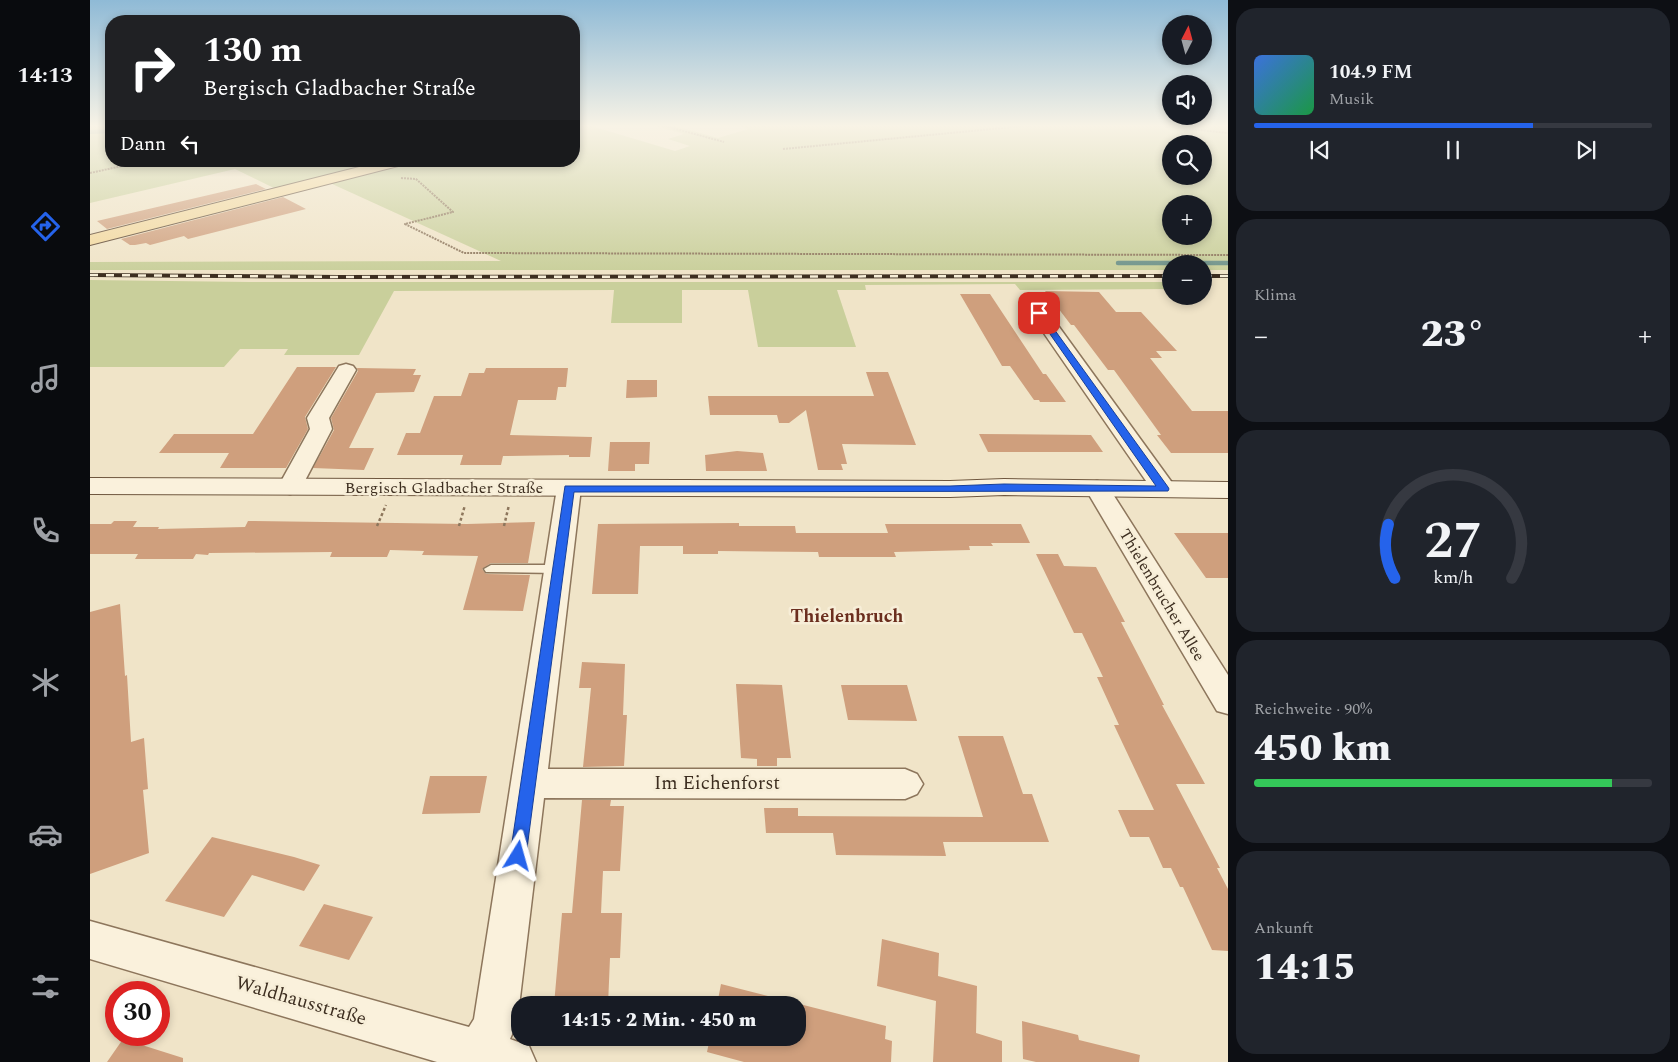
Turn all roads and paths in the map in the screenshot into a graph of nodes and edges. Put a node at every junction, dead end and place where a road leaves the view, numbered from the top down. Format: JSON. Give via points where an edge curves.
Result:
{"nodes":[{"id":1,"x":348,"y":175,"type":"edge"},
{"id":2,"x":398,"y":178,"type":"dead end"},
{"id":3,"x":90,"y":240,"type":"edge"},
{"id":4,"x":1228,"y":255,"type":"edge"},
{"id":5,"x":1039,"y":313,"type":"dead end"},
{"id":6,"x":346,"y":370,"type":"dead end"},
{"id":7,"x":90,"y":486,"type":"edge"},
{"id":8,"x":290,"y":487,"type":"junction"},
{"id":9,"x":569,"y":488,"type":"junction"},
{"id":10,"x":1097,"y":488,"type":"junction"},
{"id":11,"x":1164,"y":489,"type":"junction"},
{"id":12,"x":1228,"y":490,"type":"edge"},
{"id":13,"x":385,"y":507,"type":"dead end"},
{"id":14,"x":465,"y":507,"type":"dead end"},
{"id":15,"x":509,"y":507,"type":"dead end"},
{"id":16,"x":377,"y":526,"type":"dead end"},
{"id":17,"x":459,"y":526,"type":"dead end"},
{"id":18,"x":504,"y":526,"type":"dead end"},
{"id":19,"x":491,"y":569,"type":"dead end"},
{"id":20,"x":558,"y":569,"type":"junction"},
{"id":21,"x":1228,"y":702,"type":"edge"},
{"id":22,"x":528,"y":783,"type":"junction"},
{"id":23,"x":905,"y":784,"type":"dead end"},
{"id":24,"x":90,"y":940,"type":"edge"},
{"id":25,"x":489,"y":1059,"type":"edge"}],
"edges":[{"from":1,"to":3,"type":"main road"},
{"from":2,"to":4,"type":"path","via":[[416,178],[453,212],[405,224],[464,253]]},
{"from":5,"to":11,"type":"street"},
{"from":6,"to":8,"type":"street","via":[[318,418],[321,430]]},
{"from":7,"to":8,"type":"main road","name":"Bergisch Gladbacher Straße"},
{"from":8,"to":9,"type":"main road","name":"Bergisch Gladbacher Straße"},
{"from":9,"to":10,"type":"main road","name":"Bergisch Gladbacher Straße"},
{"from":9,"to":20,"type":"street"},
{"from":10,"to":11,"type":"main road","name":"Bergisch Gladbacher Straße"},
{"from":10,"to":21,"type":"street","name":"Thielenbrucher Allee"},
{"from":11,"to":12,"type":"main road","name":"Bergisch Gladbacher Straße"},
{"from":13,"to":16,"type":"path"},
{"from":14,"to":17,"type":"path"},
{"from":15,"to":18,"type":"path"},
{"from":19,"to":20,"type":"lane"},
{"from":20,"to":22,"type":"street"},
{"from":22,"to":23,"type":"street","name":"Im Eichenforst"},
{"from":22,"to":25,"type":"street"},
{"from":24,"to":25,"type":"street","name":"Waldhausstraße"}]}
